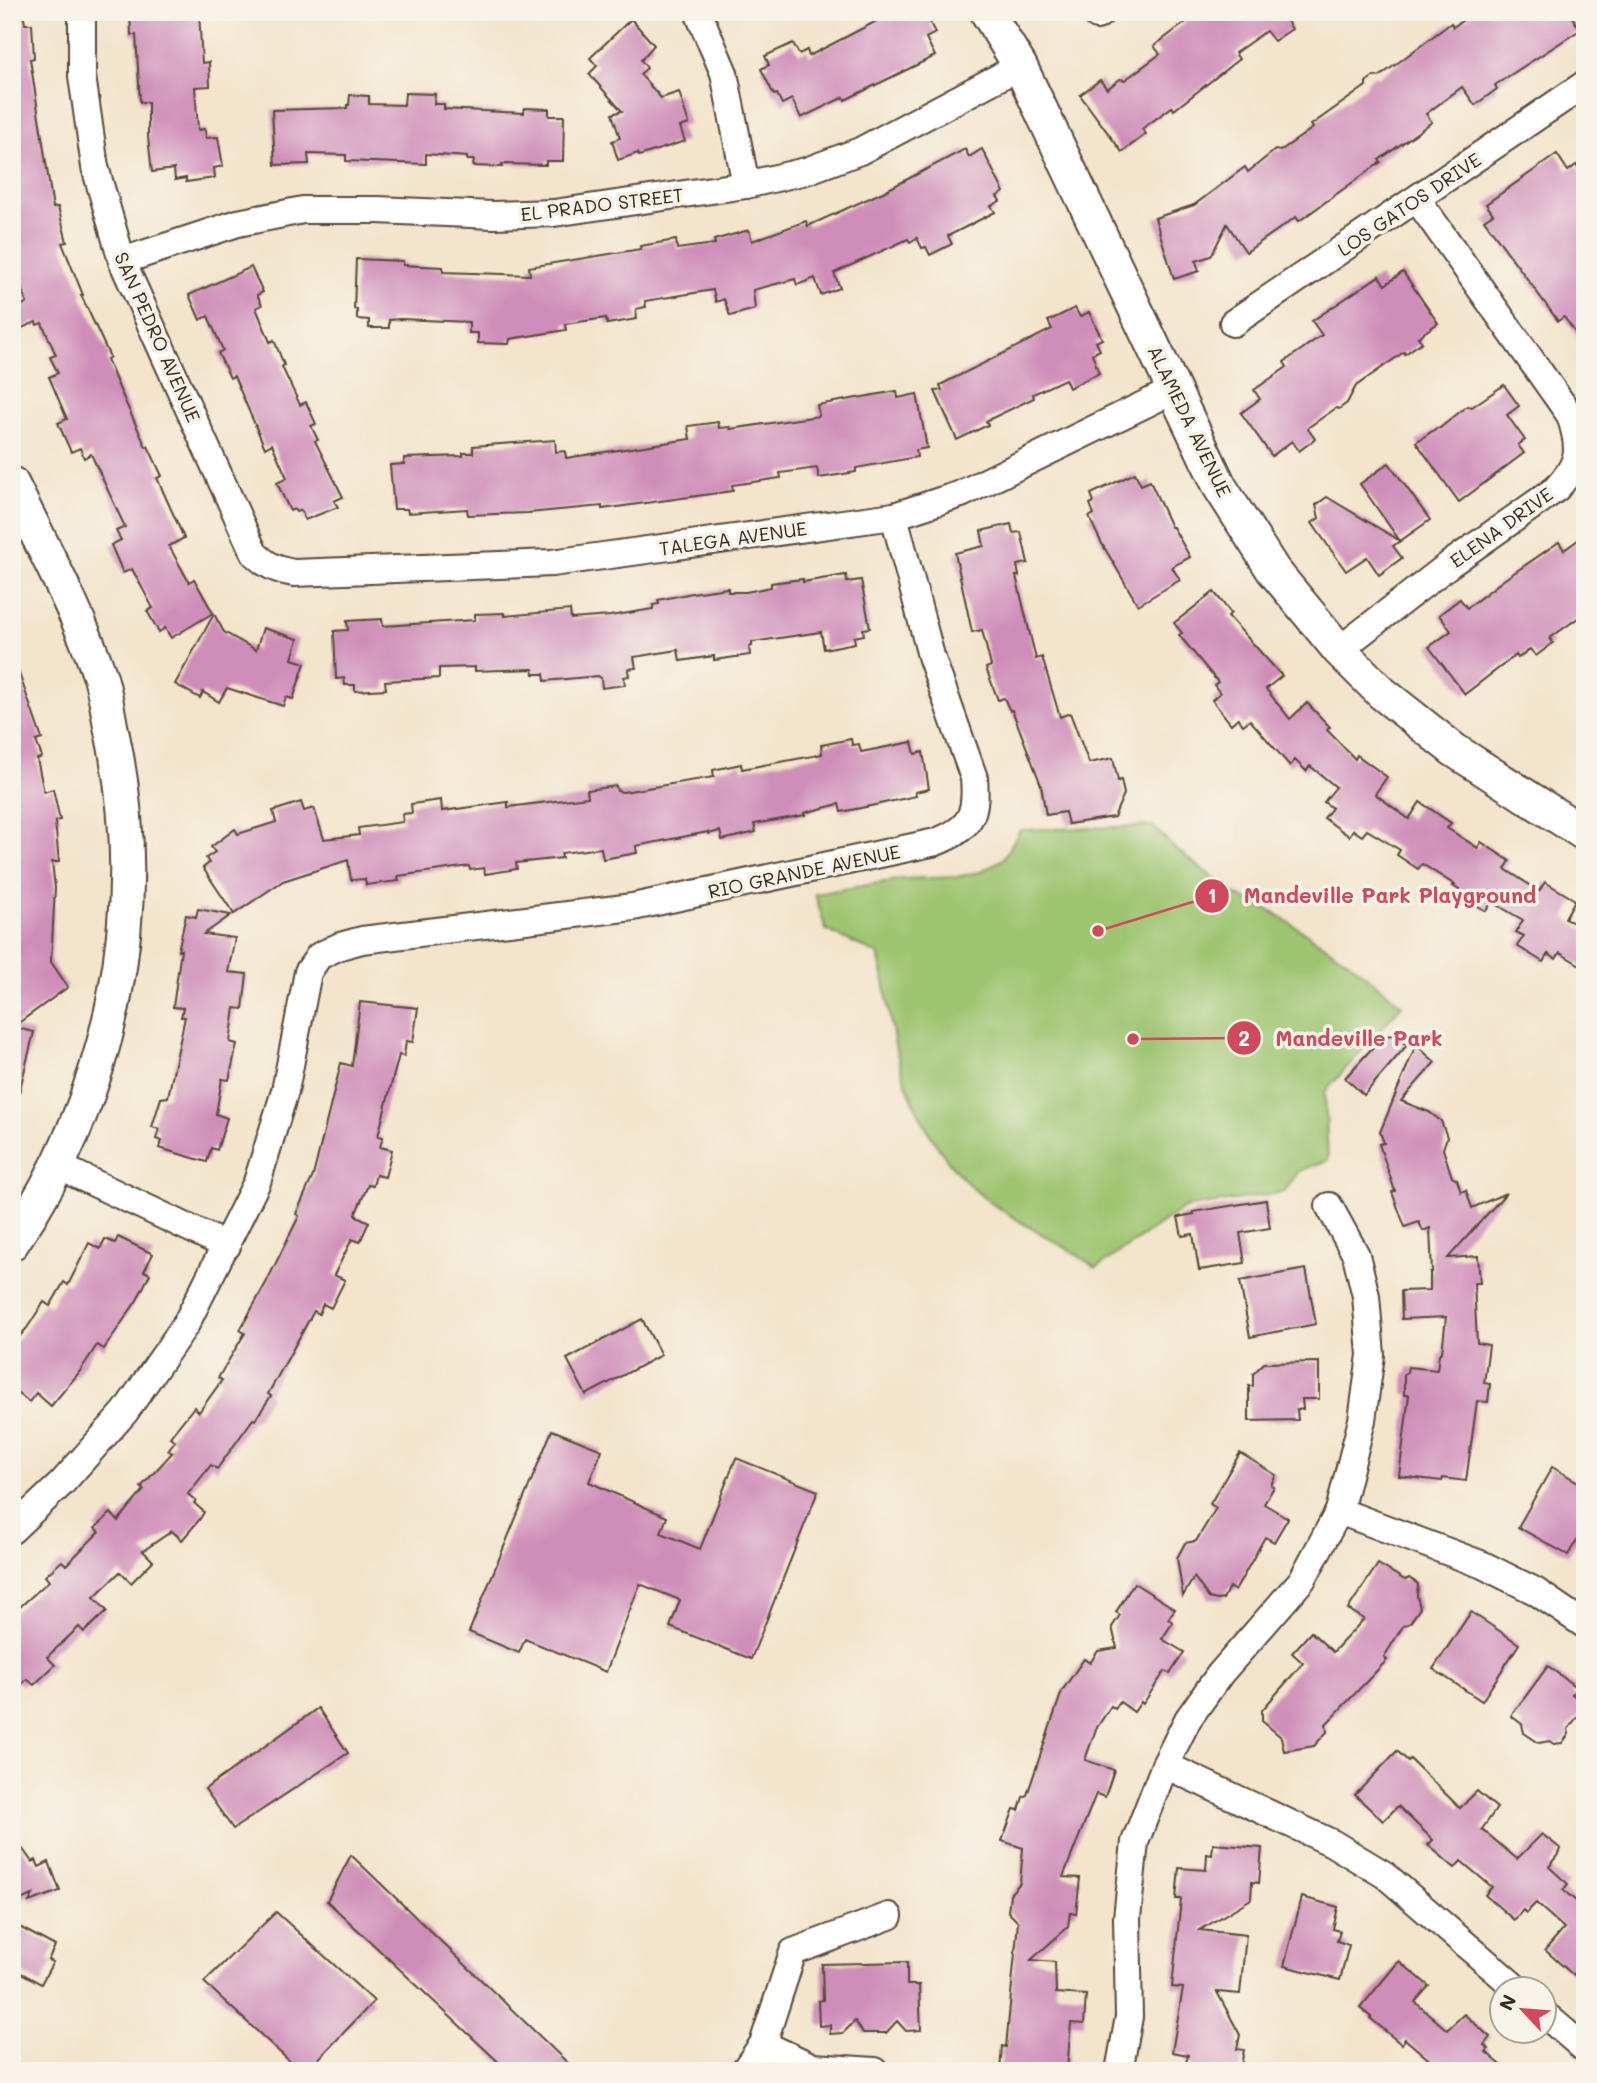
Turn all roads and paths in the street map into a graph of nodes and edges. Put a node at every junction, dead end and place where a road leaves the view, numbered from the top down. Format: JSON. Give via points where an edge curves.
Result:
{"nodes":[{"id":1,"x":82,"y":12,"type":"edge"},
{"id":2,"x":698,"y":12,"type":"edge"},
{"id":3,"x":987,"y":12,"type":"edge"},
{"id":4,"x":1020,"y":66,"type":"junction"},
{"id":5,"x":1585,"y":84,"type":"edge"},
{"id":6,"x":746,"y":184,"type":"junction"},
{"id":7,"x":1418,"y":199,"type":"junction"},
{"id":8,"x":122,"y":261,"type":"junction"},
{"id":9,"x":1233,"y":323,"type":"dead end"},
{"id":10,"x":1174,"y":390,"type":"junction"},
{"id":11,"x":12,"y":484,"type":"edge"},
{"id":12,"x":894,"y":516,"type":"junction"},
{"id":13,"x":266,"y":564,"type":"joint"},
{"id":14,"x":1339,"y":650,"type":"junction"},
{"id":15,"x":1585,"y":834,"type":"edge"},
{"id":16,"x":58,"y":1166,"type":"junction"},
{"id":17,"x":1329,"y":1206,"type":"dead end"},
{"id":18,"x":12,"y":1243,"type":"edge"},
{"id":19,"x":227,"y":1246,"type":"junction"},
{"id":20,"x":1339,"y":1511,"type":"junction"},
{"id":21,"x":12,"y":1530,"type":"edge"},
{"id":22,"x":1585,"y":1625,"type":"edge"},
{"id":23,"x":1165,"y":1765,"type":"junction"},
{"id":24,"x":889,"y":1916,"type":"dead end"},
{"id":25,"x":1499,"y":1974,"type":"edge"},
{"id":26,"x":1558,"y":2025,"type":"edge"},
{"id":27,"x":763,"y":2044,"type":"junction"},
{"id":28,"x":1585,"y":2049,"type":"edge"},
{"id":29,"x":744,"y":2071,"type":"edge"},
{"id":30,"x":874,"y":2071,"type":"edge"},
{"id":31,"x":1119,"y":2071,"type":"edge"}],
"edges":[{"from":1,"to":8,"type":"street","name":"SAN PEDRO AVENUE","via":[[82,76],[95,167]]},
{"from":2,"to":6,"type":"street","via":[[724,73]]},
{"from":3,"to":4,"type":"street","name":"ALAMEDA AVENUE"},
{"from":4,"to":6,"type":"street","name":"EL PRADO STREET","via":[[859,150],[806,171]]},
{"from":4,"to":10,"type":"street","name":"ALAMEDA AVENUE"},
{"from":5,"to":7,"type":"street","name":"LOS GATOS DRIVE"},
{"from":6,"to":8,"type":"street","name":"EL PRADO STREET","via":[[554,214],[303,210],[238,223]]},
{"from":7,"to":9,"type":"street","name":"LOS GATOS DRIVE"},
{"from":7,"to":14,"type":"street","name":"ELENA DRIVE","via":[[1570,415],[1577,457],[1556,489]]},
{"from":8,"to":13,"type":"street","name":"SAN PEDRO AVENUE","via":[[254,553]]},
{"from":10,"to":12,"type":"street","name":"TALEGA AVENUE","via":[[961,494]]},
{"from":10,"to":14,"type":"street","name":"ALAMEDA AVENUE","via":[[1220,487],[1273,570]]},
{"from":11,"to":16,"type":"street","via":[[64,588],[100,678],[121,772],[128,870],[120,971],[105,1037],[95,1077]]},
{"from":12,"to":13,"type":"street","name":"TALEGA AVENUE","via":[[552,563],[294,573]]},
{"from":12,"to":19,"type":"street","name":"RIO GRANDE AVENUE","via":[[931,656],[974,778],[971,818],[957,834],[633,907],[362,940],[319,956],[303,990],[285,1091],[257,1182]]},
{"from":14,"to":15,"type":"street","name":"ALAMEDA AVENUE","via":[[1454,750]]},
{"from":16,"to":18,"type":"street"},
{"from":16,"to":19,"type":"street"},
{"from":17,"to":20,"type":"street","via":[[1356,1255],[1366,1296],[1371,1355],[1362,1420]]},
{"from":19,"to":21,"type":"street","via":[[186,1324],[125,1412],[62,1483]]},
{"from":20,"to":22,"type":"street","via":[[1483,1565],[1535,1591]]},
{"from":20,"to":23,"type":"street","via":[[1302,1580],[1220,1674],[1188,1719]]},
{"from":23,"to":25,"type":"street","via":[[1332,1843],[1385,1875]]},
{"from":23,"to":31,"type":"street","via":[[1135,1842],[1127,1918],[1129,2017]]},
{"from":24,"to":27,"type":"street","via":[[793,1952]]},
{"from":26,"to":28,"type":"street"},
{"from":27,"to":29,"type":"street"},
{"from":27,"to":30,"type":"street","via":[[813,2067]]}]}
